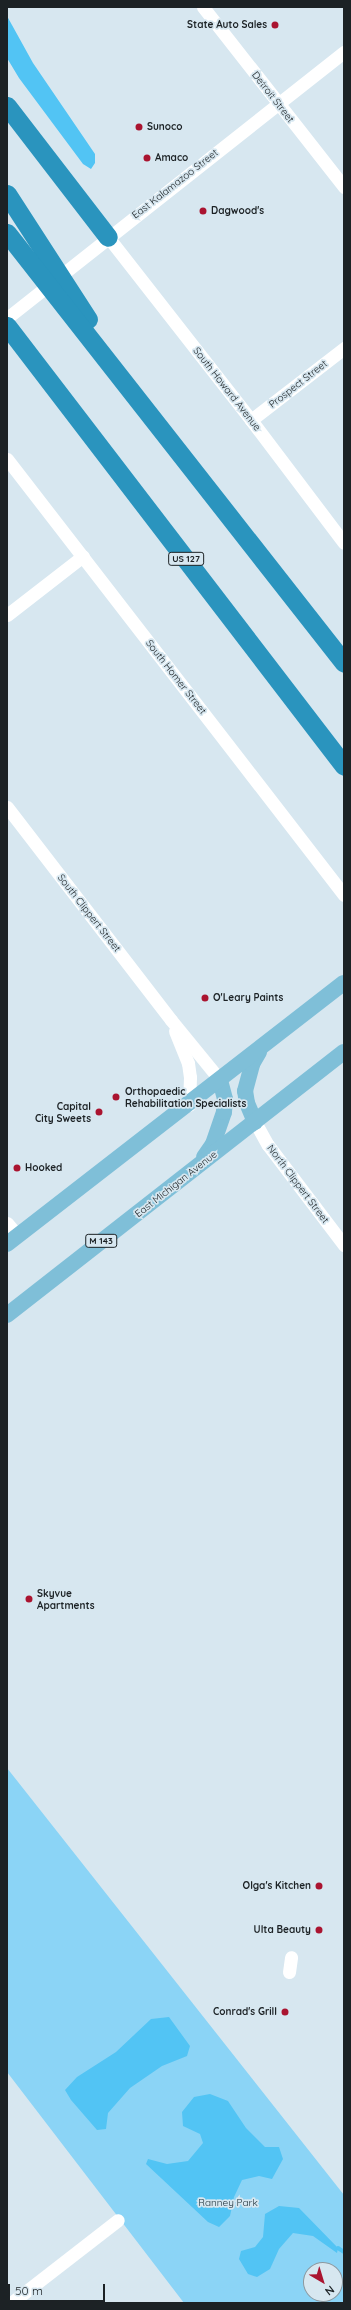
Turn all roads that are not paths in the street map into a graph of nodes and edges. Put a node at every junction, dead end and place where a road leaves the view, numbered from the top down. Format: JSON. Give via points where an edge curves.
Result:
{"nodes":[{"id":1,"x":203,"y":7,"type":"edge"},
{"id":2,"x":344,"y":52,"type":"edge"},
{"id":3,"x":278,"y":104,"type":"junction"},
{"id":4,"x":7,"y":106,"type":"edge"},
{"id":5,"x":344,"y":187,"type":"edge"},
{"id":6,"x":7,"y":194,"type":"edge"},
{"id":7,"x":7,"y":233,"type":"edge"},
{"id":8,"x":108,"y":237,"type":"junction"},
{"id":9,"x":77,"y":313,"type":"junction"},
{"id":10,"x":7,"y":318,"type":"edge"},
{"id":11,"x":7,"y":326,"type":"edge"},
{"id":12,"x":7,"y":333,"type":"edge"},
{"id":13,"x":344,"y":348,"type":"edge"},
{"id":14,"x":27,"y":353,"type":"junction"},
{"id":15,"x":251,"y":420,"type":"junction"},
{"id":16,"x":7,"y":459,"type":"edge"},
{"id":17,"x":344,"y":543,"type":"edge"},
{"id":18,"x":83,"y":556,"type":"junction"},
{"id":19,"x":7,"y":615,"type":"edge"},
{"id":20,"x":344,"y":663,"type":"edge"},
{"id":21,"x":344,"y":766,"type":"edge"},
{"id":22,"x":7,"y":807,"type":"edge"},
{"id":23,"x":344,"y":895,"type":"edge"},
{"id":24,"x":344,"y":983,"type":"edge"},
{"id":25,"x":171,"y":1020,"type":"junction"},
{"id":26,"x":272,"y":1039,"type":"junction"},
{"id":27,"x":344,"y":1052,"type":"edge"},
{"id":28,"x":220,"y":1080,"type":"junction"},
{"id":29,"x":189,"y":1105,"type":"junction"},
{"id":30,"x":255,"y":1122,"type":"junction"},
{"id":31,"x":196,"y":1168,"type":"junction"},
{"id":32,"x":7,"y":1223,"type":"edge"},
{"id":33,"x":12,"y":1240,"type":"edge"},
{"id":34,"x":344,"y":1244,"type":"edge"},
{"id":35,"x":7,"y":1315,"type":"edge"},
{"id":36,"x":291,"y":1957,"type":"dead end"},
{"id":37,"x":289,"y":1972,"type":"dead end"},
{"id":38,"x":118,"y":2220,"type":"dead end"},
{"id":39,"x":26,"y":2299,"type":"edge"},
{"id":40,"x":11,"y":2303,"type":"edge"}],
"edges":[{"from":1,"to":3,"type":"street","name":"Detroit Street"},
{"from":2,"to":3,"type":"street","name":"East Kalamazoo Street"},
{"from":3,"to":5,"type":"street","name":"Detroit Street"},
{"from":3,"to":8,"type":"street","name":"East Kalamazoo Street"},
{"from":4,"to":8,"type":"highway"},
{"from":6,"to":9,"type":"highway","via":[[37,240]]},
{"from":7,"to":9,"type":"highway"},
{"from":8,"to":10,"type":"street","name":"East Kalamazoo Street"},
{"from":8,"to":15,"type":"street","name":"South Howard Avenue"},
{"from":9,"to":20,"type":"highway"},
{"from":11,"to":14,"type":"highway","number":"US 127"},
{"from":12,"to":14,"type":"highway"},
{"from":13,"to":15,"type":"street","name":"Prospect Street"},
{"from":14,"to":21,"type":"highway","number":"US 127"},
{"from":15,"to":17,"type":"street","name":"South Howard Avenue"},
{"from":16,"to":18,"type":"street","name":"South Homer Street"},
{"from":18,"to":19,"type":"street"},
{"from":18,"to":23,"type":"street","name":"South Homer Street"},
{"from":22,"to":25,"type":"street","name":"South Clippert Street"},
{"from":24,"to":26,"type":"main road"},
{"from":25,"to":28,"type":"street","name":"South Clippert Street"},
{"from":25,"to":29,"type":"street","name":"South Clippert Street","via":[[188,1063]]},
{"from":26,"to":28,"type":"main road"},
{"from":26,"to":30,"type":"main road","via":[[255,1057],[246,1085],[247,1102]]},
{"from":27,"to":30,"type":"main road","name":"East Michigan Avenue","number":"M 143"},
{"from":28,"to":29,"type":"main road"},
{"from":28,"to":31,"type":"main road","via":[[225,1099],[222,1121],[213,1144]]},
{"from":29,"to":33,"type":"main road"},
{"from":30,"to":31,"type":"main road","name":"East Michigan Avenue","number":"M 143"},
{"from":30,"to":34,"type":"street","name":"North Clippert Street","via":[[268,1145]]},
{"from":31,"to":35,"type":"main road","name":"East Michigan Avenue","number":"M 143"},
{"from":32,"to":33,"type":"street"},
{"from":36,"to":37,"type":"street"},
{"from":38,"to":39,"type":"street"},
{"from":39,"to":40,"type":"street"}]}
